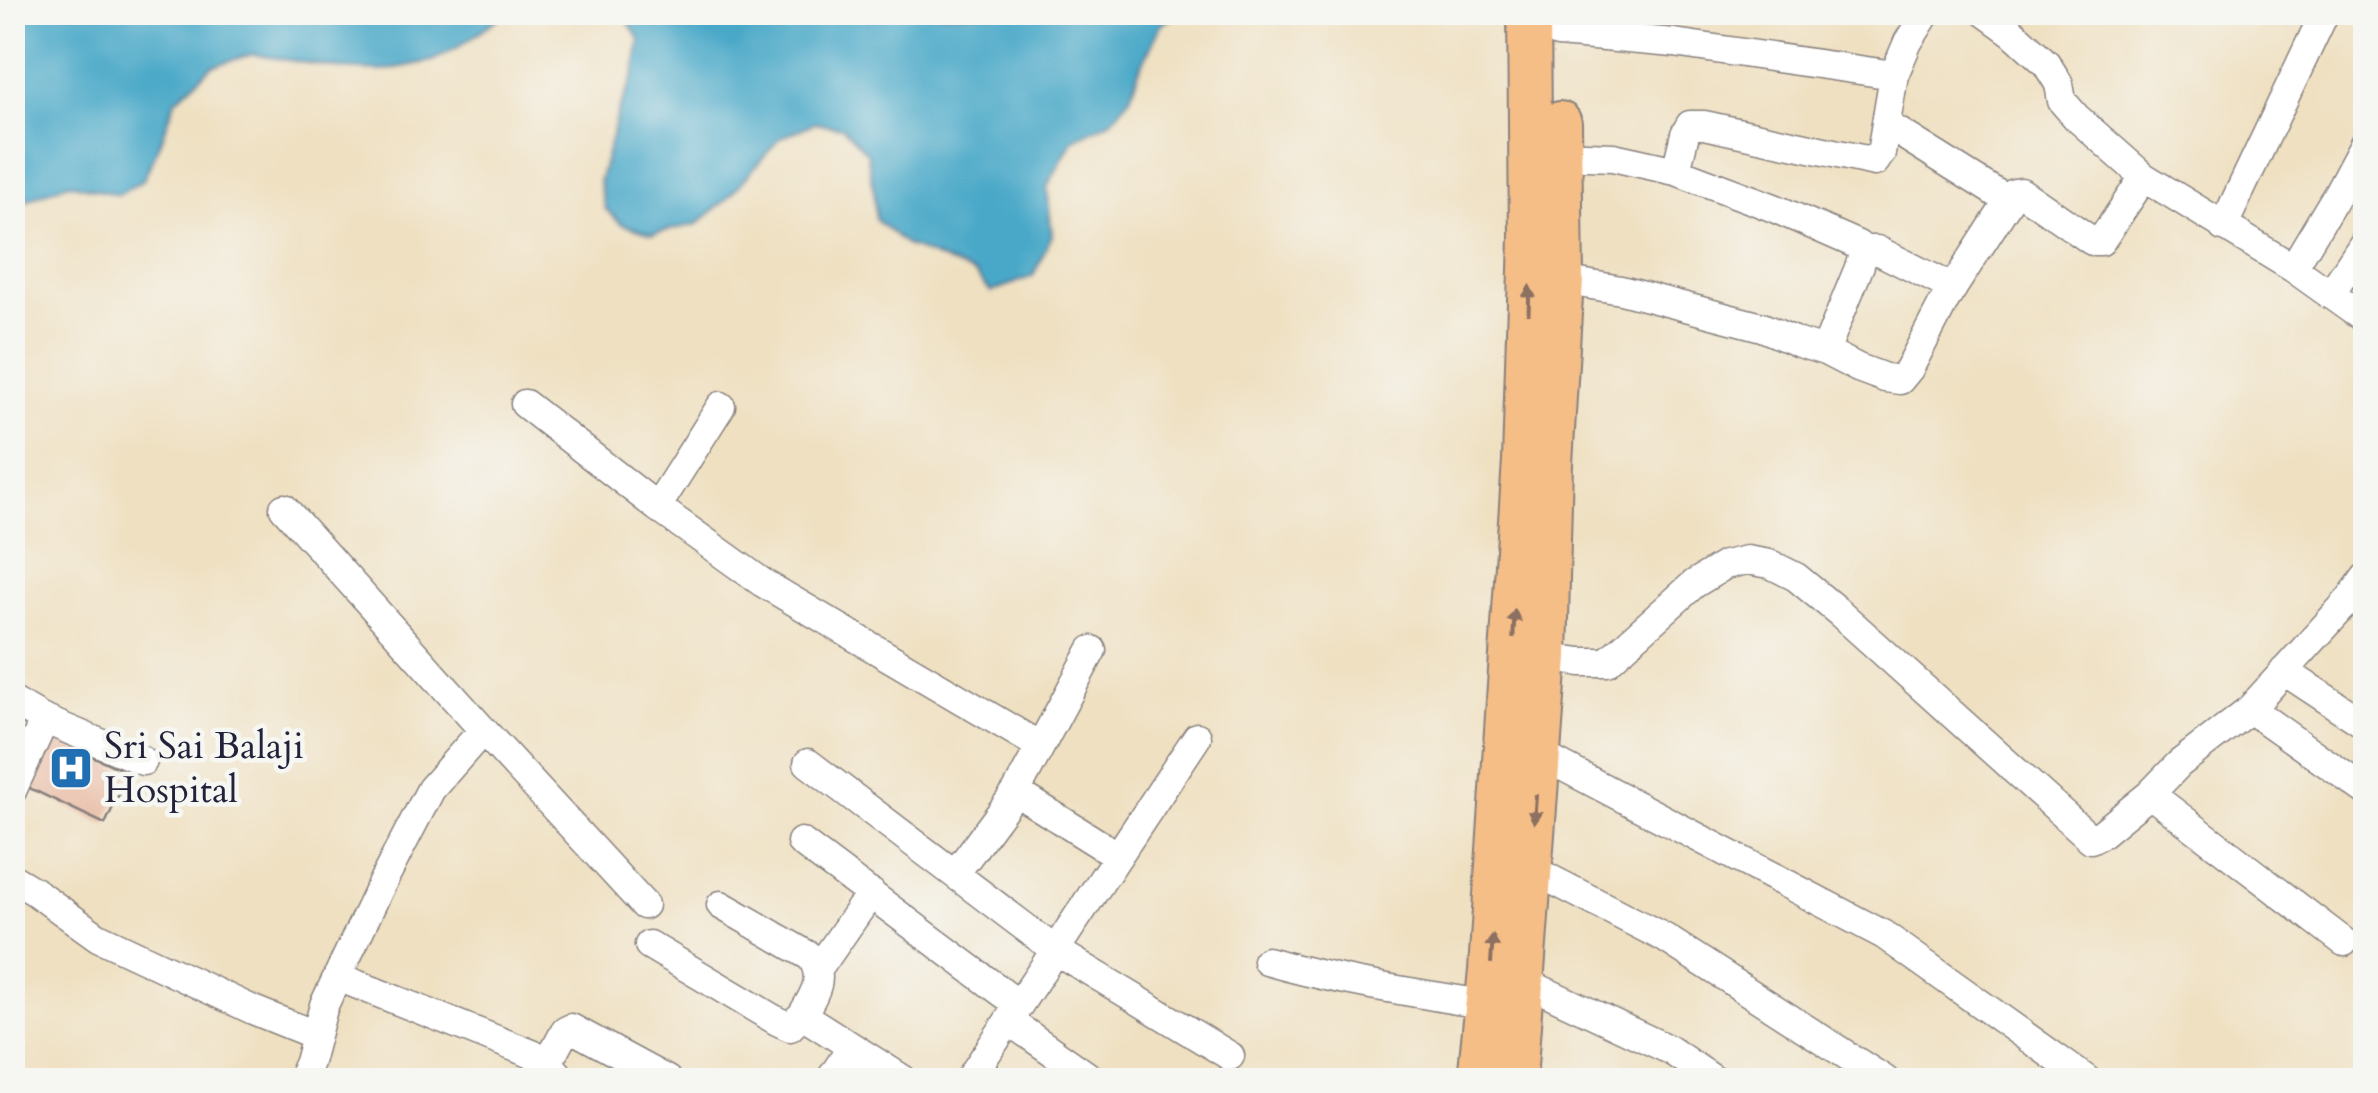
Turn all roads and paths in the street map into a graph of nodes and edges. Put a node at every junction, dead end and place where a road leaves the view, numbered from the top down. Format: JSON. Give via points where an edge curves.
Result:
{"nodes":[{"id":1,"x":1926,"y":12,"type":"edge"},
{"id":2,"x":1984,"y":12,"type":"edge"},
{"id":3,"x":2324,"y":12,"type":"edge"},
{"id":4,"x":1549,"y":19,"type":"edge"},
{"id":5,"x":1894,"y":75,"type":"junction"},
{"id":6,"x":1886,"y":124,"type":"junction"},
{"id":7,"x":2366,"y":140,"type":"edge"},
{"id":8,"x":1560,"y":154,"type":"junction"},
{"id":9,"x":1676,"y":171,"type":"junction"},
{"id":10,"x":2144,"y":177,"type":"junction"},
{"id":11,"x":2008,"y":201,"type":"junction"},
{"id":12,"x":2223,"y":227,"type":"junction"},
{"id":13,"x":2366,"y":240,"type":"edge"},
{"id":14,"x":1862,"y":250,"type":"junction"},
{"id":15,"x":2293,"y":268,"type":"junction"},
{"id":16,"x":1562,"y":280,"type":"junction"},
{"id":17,"x":1953,"y":288,"type":"junction"},
{"id":18,"x":2330,"y":295,"type":"junction"},
{"id":19,"x":2366,"y":320,"type":"edge"},
{"id":20,"x":1825,"y":351,"type":"junction"},
{"id":21,"x":525,"y":404,"type":"dead end"},
{"id":22,"x":721,"y":406,"type":"dead end"},
{"id":23,"x":657,"y":507,"type":"junction"},
{"id":24,"x":284,"y":508,"type":"dead end"},
{"id":25,"x":2361,"y":591,"type":"edge"},
{"id":26,"x":1092,"y":650,"type":"dead end"},
{"id":27,"x":1546,"y":657,"type":"junction"},
{"id":28,"x":2284,"y":671,"type":"junction"},
{"id":29,"x":12,"y":701,"type":"edge"},
{"id":30,"x":2250,"y":709,"type":"junction"},
{"id":31,"x":41,"y":718,"type":"junction"},
{"id":32,"x":2366,"y":725,"type":"edge"},
{"id":33,"x":483,"y":730,"type":"junction"},
{"id":34,"x":1197,"y":737,"type":"dead end"},
{"id":35,"x":1040,"y":746,"type":"junction"},
{"id":36,"x":1540,"y":754,"type":"junction"},
{"id":37,"x":143,"y":761,"type":"dead end"},
{"id":38,"x":808,"y":763,"type":"dead end"},
{"id":39,"x":12,"y":791,"type":"edge"},
{"id":40,"x":2366,"y":791,"type":"edge"},
{"id":41,"x":1016,"y":792,"type":"junction"},
{"id":42,"x":2150,"y":794,"type":"junction"},
{"id":43,"x":801,"y":842,"type":"dead end"},
{"id":44,"x":1118,"y":856,"type":"junction"},
{"id":45,"x":1531,"y":869,"type":"junction"},
{"id":46,"x":954,"y":874,"type":"junction"},
{"id":47,"x":12,"y":878,"type":"edge"},
{"id":48,"x":871,"y":893,"type":"junction"},
{"id":49,"x":644,"y":905,"type":"dead end"},
{"id":50,"x":721,"y":905,"type":"dead end"},
{"id":51,"x":2344,"y":942,"type":"dead end"},
{"id":52,"x":650,"y":945,"type":"dead end"},
{"id":53,"x":1056,"y":950,"type":"junction"},
{"id":54,"x":1267,"y":961,"type":"dead end"},
{"id":55,"x":819,"y":968,"type":"junction"},
{"id":56,"x":338,"y":977,"type":"junction"},
{"id":57,"x":1524,"y":981,"type":"junction"},
{"id":58,"x":1487,"y":1005,"type":"junction"},
{"id":59,"x":1014,"y":1013,"type":"junction"},
{"id":60,"x":802,"y":1015,"type":"junction"},
{"id":61,"x":315,"y":1036,"type":"junction"},
{"id":62,"x":852,"y":1047,"type":"junction"},
{"id":63,"x":1230,"y":1056,"type":"dead end"},
{"id":64,"x":553,"y":1072,"type":"edge"},
{"id":65,"x":307,"y":1079,"type":"edge"},
{"id":66,"x":668,"y":1080,"type":"edge"},
{"id":67,"x":830,"y":1080,"type":"edge"},
{"id":68,"x":904,"y":1080,"type":"edge"},
{"id":69,"x":969,"y":1080,"type":"edge"},
{"id":70,"x":1094,"y":1080,"type":"edge"},
{"id":71,"x":1479,"y":1080,"type":"edge"},
{"id":72,"x":1515,"y":1080,"type":"edge"},
{"id":73,"x":1714,"y":1080,"type":"edge"},
{"id":74,"x":1885,"y":1080,"type":"edge"},
{"id":75,"x":2087,"y":1080,"type":"edge"}],
"edges":[{"from":1,"to":5,"type":"street"},
{"from":2,"to":10,"type":"street","via":[[2046,63],[2062,102]]},
{"from":3,"to":12,"type":"street"},
{"from":4,"to":5,"type":"street"},
{"from":4,"to":8,"type":"highway"},
{"from":58,"to":4,"type":"highway","one_way":true,"via":[[1524,460],[1531,221]]},
{"from":5,"to":6,"type":"street"},
{"from":6,"to":9,"type":"street","via":[[1874,162],[1690,125]]},
{"from":6,"to":11,"type":"street"},
{"from":7,"to":15,"type":"street"},
{"from":8,"to":9,"type":"street"},
{"from":8,"to":16,"type":"highway"},
{"from":9,"to":14,"type":"street"},
{"from":10,"to":11,"type":"street","via":[[2101,241],[2022,192]]},
{"from":10,"to":12,"type":"street"},
{"from":11,"to":17,"type":"street"},
{"from":12,"to":15,"type":"street"},
{"from":13,"to":18,"type":"street"},
{"from":14,"to":17,"type":"street","via":[[1877,250]]},
{"from":14,"to":20,"type":"street"},
{"from":15,"to":18,"type":"street"},
{"from":16,"to":20,"type":"street","via":[[1762,327]]},
{"from":16,"to":27,"type":"highway"},
{"from":17,"to":20,"type":"street","via":[[1900,380]]},
{"from":18,"to":19,"type":"street"},
{"from":21,"to":23,"type":"street"},
{"from":22,"to":23,"type":"street"},
{"from":23,"to":35,"type":"street","via":[[763,583]]},
{"from":24,"to":33,"type":"street"},
{"from":25,"to":28,"type":"street"},
{"from":26,"to":35,"type":"street"},
{"from":27,"to":36,"type":"highway"},
{"from":27,"to":42,"type":"street","via":[[1607,662],[1725,564],[1770,564],[1841,614],[2092,838]]},
{"from":28,"to":30,"type":"street"},
{"from":28,"to":32,"type":"street"},
{"from":29,"to":31,"type":"street"},
{"from":30,"to":40,"type":"street"},
{"from":30,"to":42,"type":"street"},
{"from":31,"to":37,"type":"street"},
{"from":31,"to":39,"type":"street"},
{"from":33,"to":49,"type":"street"},
{"from":33,"to":56,"type":"street","via":[[431,789]]},
{"from":34,"to":44,"type":"street"},
{"from":35,"to":41,"type":"street"},
{"from":36,"to":45,"type":"highway","one_way":true},
{"from":36,"to":75,"type":"street","via":[[1884,935]]},
{"from":38,"to":46,"type":"street"},
{"from":41,"to":44,"type":"street"},
{"from":41,"to":46,"type":"street"},
{"from":42,"to":51,"type":"street"},
{"from":43,"to":48,"type":"street"},
{"from":44,"to":53,"type":"street"},
{"from":45,"to":57,"type":"highway"},
{"from":45,"to":74,"type":"street","via":[[1665,938]]},
{"from":46,"to":53,"type":"street"},
{"from":47,"to":61,"type":"street","via":[[98,936]]},
{"from":48,"to":55,"type":"street"},
{"from":48,"to":59,"type":"street"},
{"from":50,"to":55,"type":"street"},
{"from":52,"to":60,"type":"street","via":[[790,1027]]},
{"from":53,"to":59,"type":"street"},
{"from":53,"to":63,"type":"street"},
{"from":54,"to":58,"type":"street"},
{"from":55,"to":60,"type":"street","via":[[816,992]]},
{"from":56,"to":61,"type":"street"},
{"from":56,"to":64,"type":"street","via":[[532,1054]]},
{"from":57,"to":72,"type":"highway"},
{"from":57,"to":73,"type":"street","via":[[1670,1050]]},
{"from":58,"to":71,"type":"highway"},
{"from":59,"to":69,"type":"street"},
{"from":59,"to":70,"type":"street"},
{"from":60,"to":62,"type":"street"},
{"from":61,"to":65,"type":"street"},
{"from":62,"to":67,"type":"street"},
{"from":62,"to":68,"type":"street"},
{"from":64,"to":66,"type":"street","via":[[564,1031],[572,1028]]}]}
